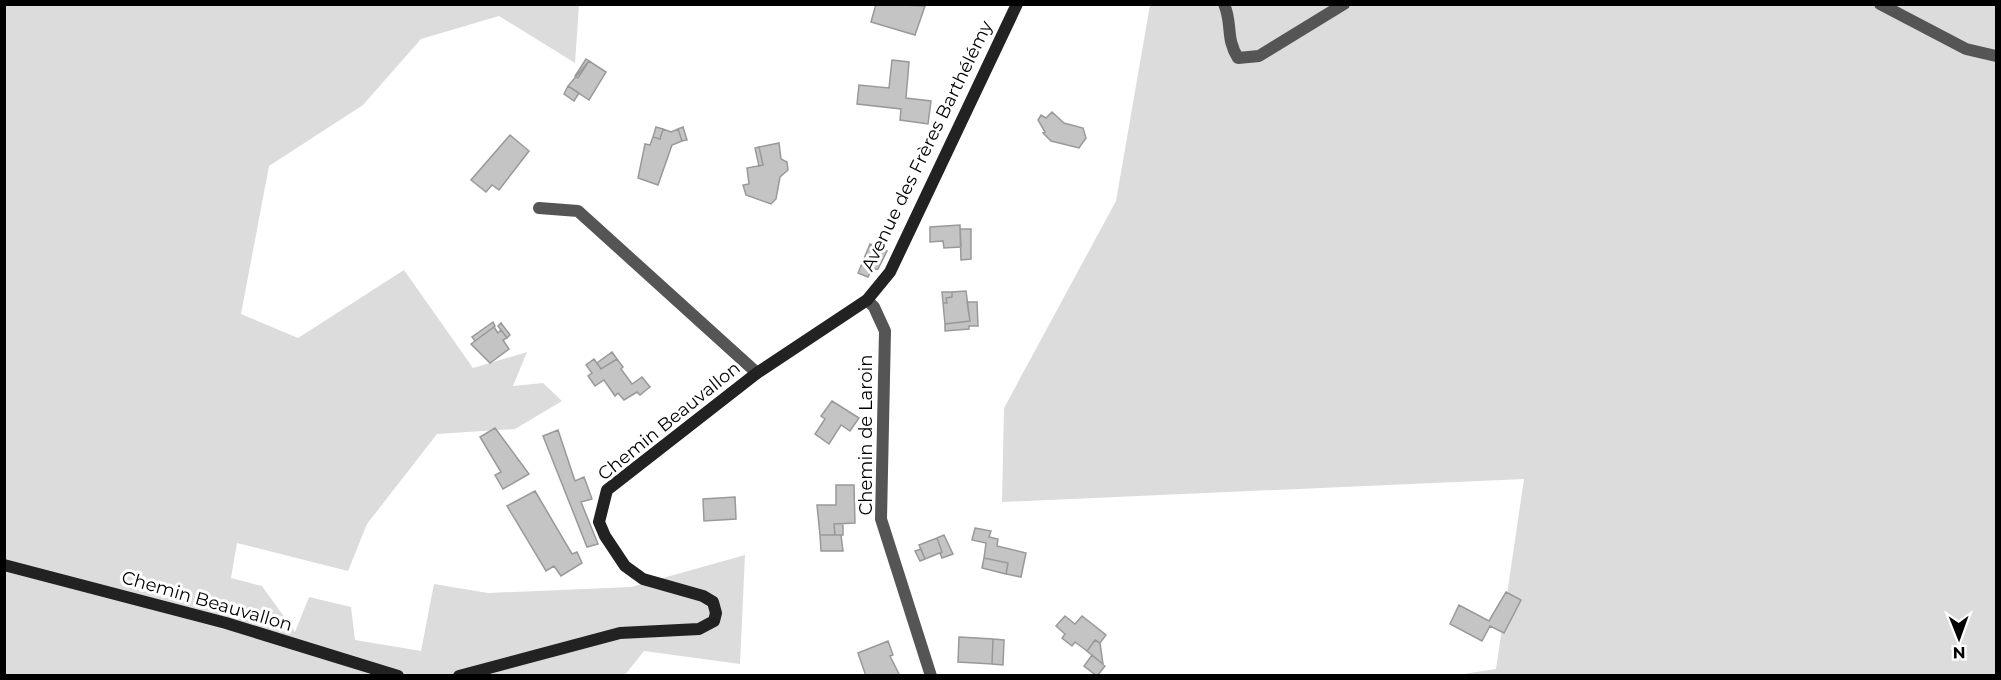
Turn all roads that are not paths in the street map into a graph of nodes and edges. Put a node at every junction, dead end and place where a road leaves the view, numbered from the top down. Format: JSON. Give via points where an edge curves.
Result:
{"nodes":[{"id":1,"x":1017,"y":4,"type":"edge"},
{"id":2,"x":1224,"y":4,"type":"edge"},
{"id":3,"x":1344,"y":4,"type":"edge"},
{"id":4,"x":1880,"y":4,"type":"edge"},
{"id":5,"x":1996,"y":56,"type":"edge"},
{"id":6,"x":539,"y":208,"type":"dead end"},
{"id":7,"x":867,"y":300,"type":"junction"},
{"id":8,"x":757,"y":373,"type":"junction"},
{"id":9,"x":4,"y":565,"type":"edge"},
{"id":10,"x":398,"y":675,"type":"edge"},
{"id":11,"x":459,"y":675,"type":"edge"},
{"id":12,"x":931,"y":675,"type":"edge"}],
"edges":[{"from":1,"to":7,"type":"street","name":"Avenue des Frères Barthélémy","via":[[890,272]]},
{"from":2,"to":3,"type":"street","via":[[1229,44],[1239,58],[1259,56]]},
{"from":4,"to":5,"type":"street","via":[[1966,49]]},
{"from":6,"to":8,"type":"street","via":[[578,211]]},
{"from":7,"to":8,"type":"street","name":"Chemin Beauvallon"},
{"from":7,"to":12,"type":"street","name":"Chemin de Laroin","via":[[885,330],[881,519]]},
{"from":8,"to":11,"type":"street","name":"Chemin Beauvallon","via":[[608,490],[601,509],[599,522],[604,536],[625,566],[643,579],[713,602],[714,621],[699,630],[620,633]]},
{"from":9,"to":10,"type":"street","name":"Chemin Beauvallon","via":[[226,623]]}]}
